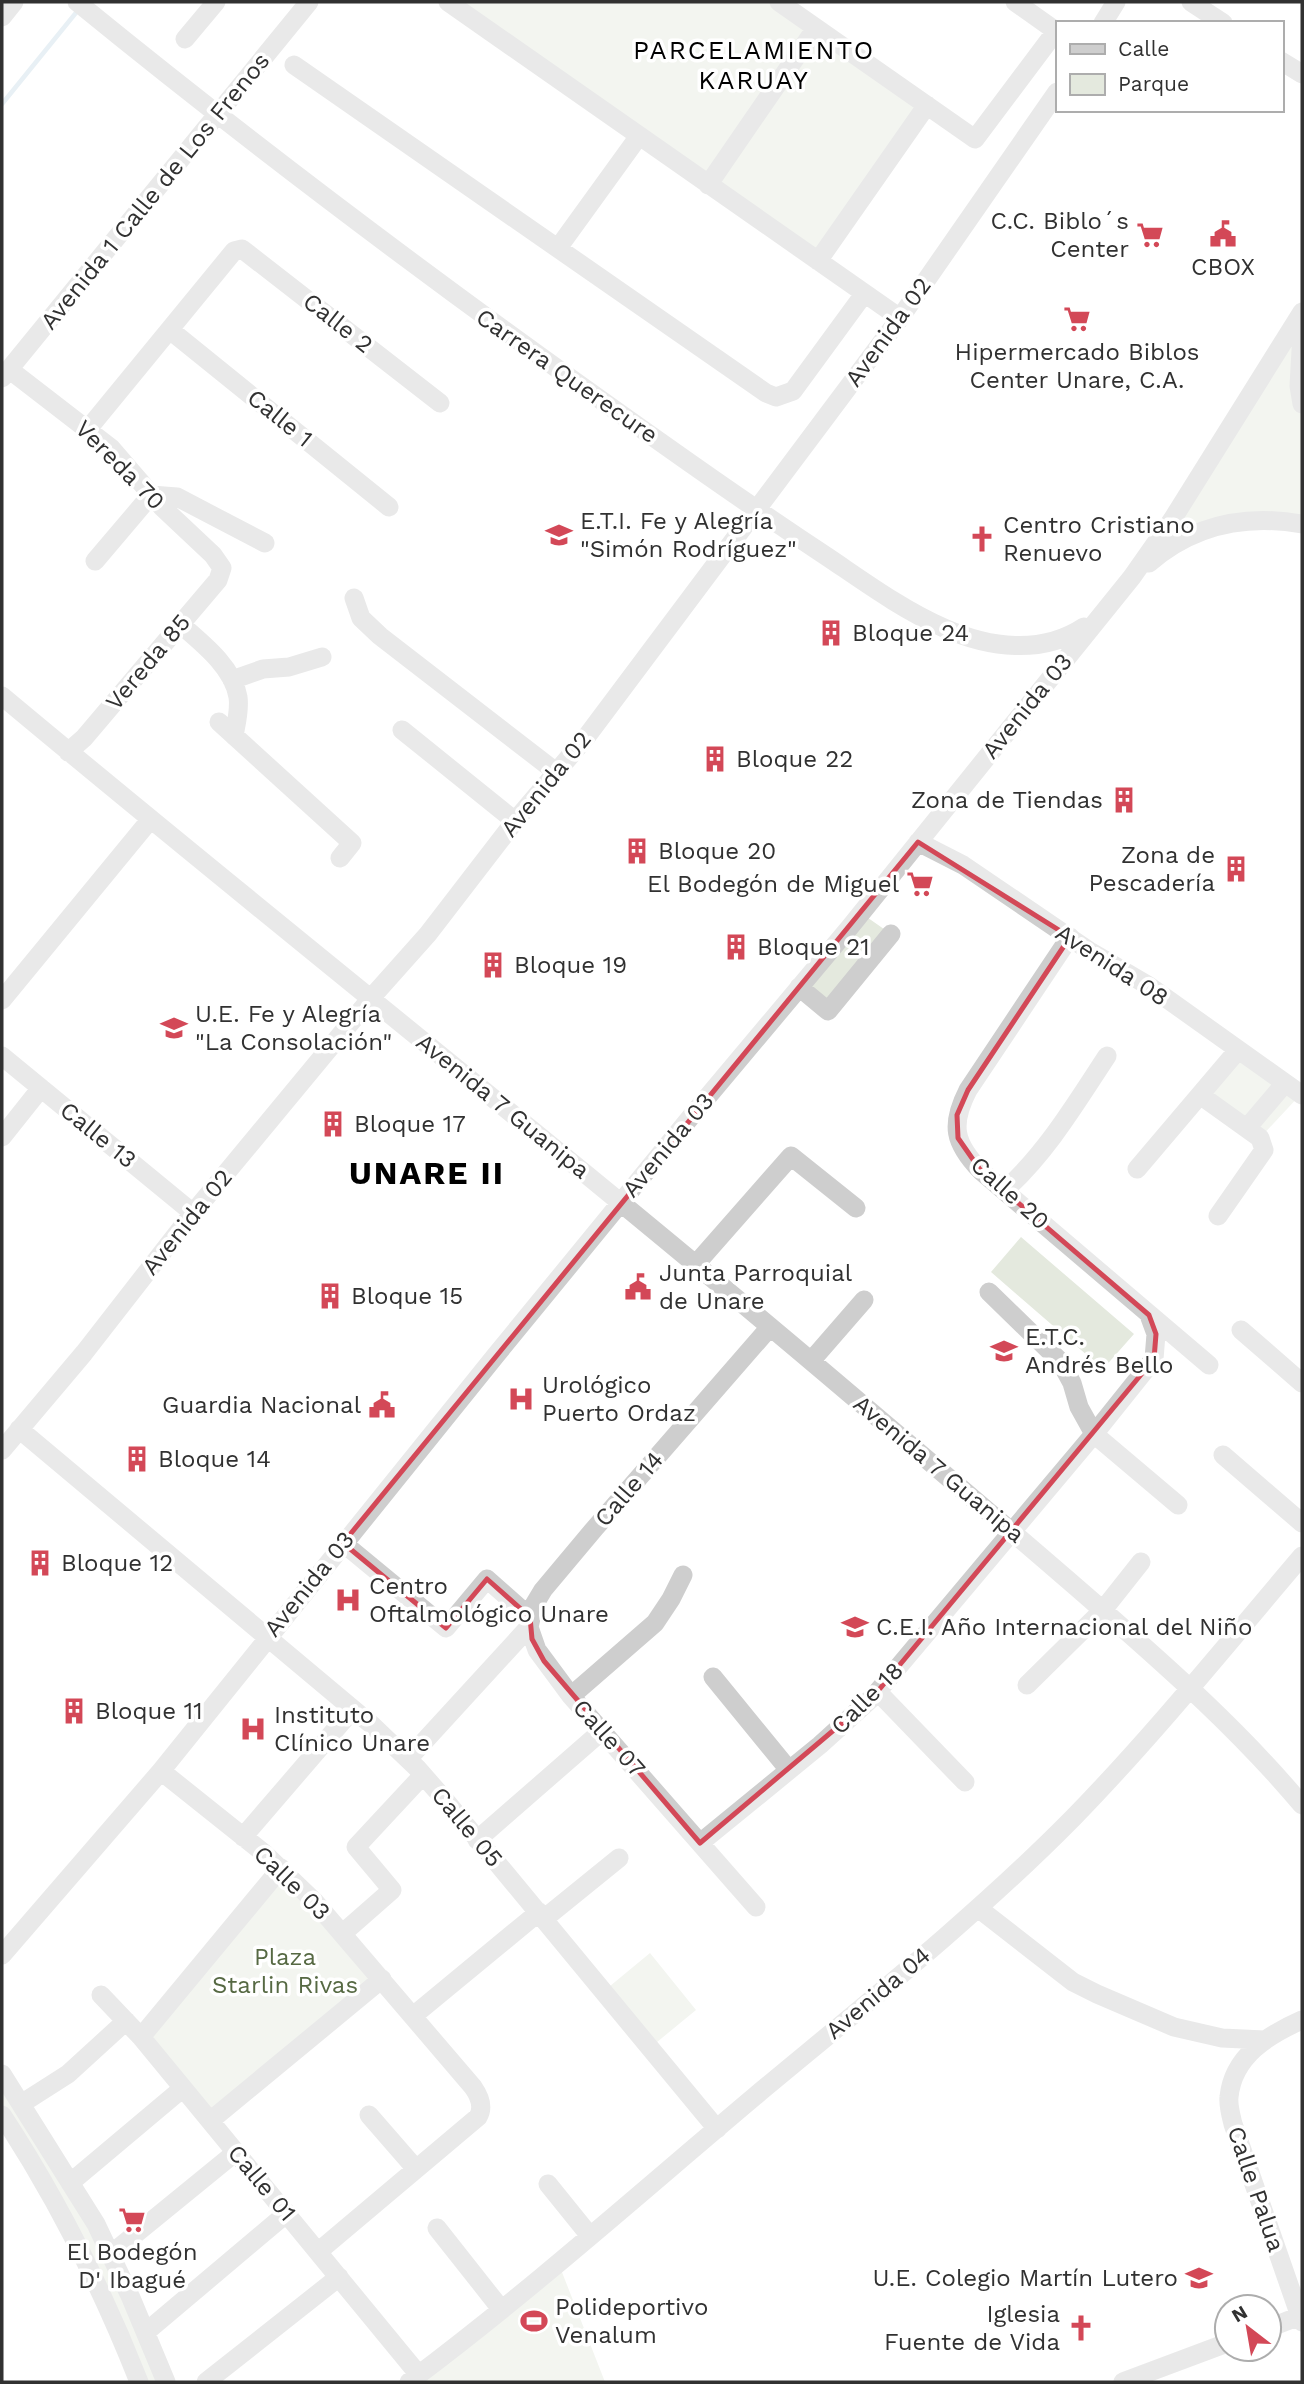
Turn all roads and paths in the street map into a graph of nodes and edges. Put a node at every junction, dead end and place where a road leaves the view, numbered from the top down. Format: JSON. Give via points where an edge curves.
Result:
{"nodes":[{"id":1,"x":14,"y":2,"type":"edge"},
{"id":2,"x":77,"y":2,"type":"edge"},
{"id":3,"x":216,"y":2,"type":"edge"},
{"id":4,"x":309,"y":2,"type":"edge"},
{"id":5,"x":448,"y":2,"type":"edge"},
{"id":6,"x":779,"y":2,"type":"edge"},
{"id":7,"x":1015,"y":2,"type":"edge"},
{"id":8,"x":1116,"y":2,"type":"edge"},
{"id":9,"x":1191,"y":2,"type":"edge"},
{"id":10,"x":2,"y":17,"type":"edge"},
{"id":11,"x":1104,"y":21,"type":"edge"},
{"id":12,"x":1220,"y":21,"type":"edge"},
{"id":13,"x":816,"y":28,"type":"junction"},
{"id":14,"x":185,"y":39,"type":"dead end"},
{"id":15,"x":1283,"y":62,"type":"edge"},
{"id":16,"x":294,"y":65,"type":"dead end"},
{"id":17,"x":1302,"y":74,"type":"edge"},
{"id":18,"x":1056,"y":93,"type":"edge"},
{"id":19,"x":927,"y":105,"type":"junction"},
{"id":20,"x":218,"y":115,"type":"junction"},
{"id":21,"x":639,"y":136,"type":"junction"},
{"id":22,"x":708,"y":185,"type":"junction"},
{"id":23,"x":558,"y":248,"type":"junction"},
{"id":24,"x":818,"y":261,"type":"junction"},
{"id":25,"x":864,"y":294,"type":"junction"},
{"id":26,"x":1302,"y":312,"type":"edge"},
{"id":27,"x":900,"y":318,"type":"junction"},
{"id":28,"x":170,"y":330,"type":"junction"},
{"id":29,"x":1302,"y":333,"type":"edge"},
{"id":30,"x":6,"y":374,"type":"edge"},
{"id":31,"x":440,"y":403,"type":"dead end"},
{"id":32,"x":1302,"y":404,"type":"edge"},
{"id":33,"x":88,"y":429,"type":"junction"},
{"id":34,"x":151,"y":495,"type":"junction"},
{"id":35,"x":390,"y":507,"type":"dead end"},
{"id":36,"x":757,"y":510,"type":"junction"},
{"id":37,"x":1302,"y":524,"type":"edge"},
{"id":38,"x":265,"y":543,"type":"dead end"},
{"id":39,"x":95,"y":561,"type":"dead end"},
{"id":40,"x":222,"y":568,"type":"joint"},
{"id":41,"x":1132,"y":577,"type":"junction"},
{"id":42,"x":354,"y":598,"type":"dead end"},
{"id":43,"x":1097,"y":619,"type":"junction"},
{"id":44,"x":180,"y":624,"type":"junction"},
{"id":45,"x":321,"y":657,"type":"dead end"},
{"id":46,"x":232,"y":680,"type":"junction"},
{"id":47,"x":2,"y":696,"type":"edge"},
{"id":48,"x":219,"y":722,"type":"dead end"},
{"id":49,"x":402,"y":730,"type":"dead end"},
{"id":50,"x":234,"y":736,"type":"junction"},
{"id":51,"x":68,"y":752,"type":"junction"},
{"id":52,"x":556,"y":772,"type":"junction"},
{"id":53,"x":150,"y":820,"type":"junction"},
{"id":54,"x":515,"y":821,"type":"junction"},
{"id":55,"x":918,"y":842,"type":"junction"},
{"id":56,"x":340,"y":858,"type":"dead end"},
{"id":57,"x":891,"y":934,"type":"dead end"},
{"id":58,"x":1070,"y":937,"type":"junction"},
{"id":59,"x":800,"y":987,"type":"junction"},
{"id":60,"x":371,"y":998,"type":"junction"},
{"id":61,"x":2,"y":1000,"type":"edge"},
{"id":62,"x":1238,"y":1051,"type":"junction"},
{"id":63,"x":2,"y":1056,"type":"edge"},
{"id":64,"x":1107,"y":1056,"type":"dead end"},
{"id":65,"x":1285,"y":1083,"type":"junction"},
{"id":66,"x":41,"y":1088,"type":"junction"},
{"id":67,"x":1200,"y":1095,"type":"junction"},
{"id":68,"x":1302,"y":1095,"type":"edge"},
{"id":69,"x":1254,"y":1133,"type":"junction"},
{"id":70,"x":2,"y":1137,"type":"edge"},
{"id":71,"x":1136,"y":1169,"type":"dead end"},
{"id":72,"x":1005,"y":1190,"type":"junction"},
{"id":73,"x":621,"y":1202,"type":"junction"},
{"id":74,"x":856,"y":1208,"type":"dead end"},
{"id":75,"x":193,"y":1213,"type":"junction"},
{"id":76,"x":1218,"y":1216,"type":"dead end"},
{"id":77,"x":696,"y":1264,"type":"junction"},
{"id":78,"x":989,"y":1292,"type":"dead end"},
{"id":79,"x":864,"y":1300,"type":"dead end"},
{"id":80,"x":1149,"y":1315,"type":"junction"},
{"id":81,"x":770,"y":1327,"type":"junction"},
{"id":82,"x":1241,"y":1330,"type":"dead end"},
{"id":83,"x":811,"y":1361,"type":"junction"},
{"id":84,"x":1209,"y":1365,"type":"dead end"},
{"id":85,"x":1302,"y":1383,"type":"edge"},
{"id":86,"x":19,"y":1429,"type":"junction"},
{"id":87,"x":1094,"y":1434,"type":"junction"},
{"id":88,"x":2,"y":1450,"type":"edge"},
{"id":89,"x":1223,"y":1455,"type":"dead end"},
{"id":90,"x":1178,"y":1505,"type":"dead end"},
{"id":91,"x":1302,"y":1522,"type":"edge"},
{"id":92,"x":1013,"y":1531,"type":"junction"},
{"id":93,"x":343,"y":1543,"type":"junction"},
{"id":94,"x":1302,"y":1556,"type":"edge"},
{"id":95,"x":1141,"y":1562,"type":"dead end"},
{"id":96,"x":682,"y":1575,"type":"dead end"},
{"id":97,"x":1103,"y":1610,"type":"junction"},
{"id":98,"x":529,"y":1622,"type":"junction"},
{"id":99,"x":267,"y":1636,"type":"junction"},
{"id":100,"x":713,"y":1677,"type":"dead end"},
{"id":101,"x":1027,"y":1685,"type":"dead end"},
{"id":102,"x":1190,"y":1687,"type":"junction"},
{"id":103,"x":878,"y":1692,"type":"junction"},
{"id":104,"x":571,"y":1696,"type":"junction"},
{"id":105,"x":353,"y":1709,"type":"junction"},
{"id":106,"x":603,"y":1730,"type":"junction"},
{"id":107,"x":408,"y":1759,"type":"junction"},
{"id":108,"x":789,"y":1770,"type":"junction"},
{"id":109,"x":161,"y":1771,"type":"junction"},
{"id":110,"x":423,"y":1775,"type":"junction"},
{"id":111,"x":965,"y":1782,"type":"dead end"},
{"id":112,"x":1302,"y":1805,"type":"edge"},
{"id":113,"x":243,"y":1837,"type":"junction"},
{"id":114,"x":477,"y":1840,"type":"junction"},
{"id":115,"x":700,"y":1843,"type":"junction"},
{"id":116,"x":619,"y":1858,"type":"dead end"},
{"id":117,"x":281,"y":1868,"type":"junction"},
{"id":118,"x":756,"y":1907,"type":"dead end"},
{"id":119,"x":978,"y":1908,"type":"junction"},
{"id":120,"x":542,"y":1915,"type":"junction"},
{"id":121,"x":343,"y":1933,"type":"junction"},
{"id":122,"x":2,"y":1955,"type":"edge"},
{"id":123,"x":382,"y":1979,"type":"junction"},
{"id":124,"x":101,"y":1995,"type":"dead end"},
{"id":125,"x":413,"y":2016,"type":"junction"},
{"id":126,"x":1302,"y":2020,"type":"edge"},
{"id":127,"x":126,"y":2021,"type":"junction"},
{"id":128,"x":141,"y":2037,"type":"junction"},
{"id":129,"x":1264,"y":2040,"type":"junction"},
{"id":130,"x":2,"y":2074,"type":"edge"},
{"id":131,"x":183,"y":2088,"type":"junction"},
{"id":132,"x":21,"y":2104,"type":"junction"},
{"id":133,"x":2,"y":2115,"type":"edge"},
{"id":134,"x":369,"y":2115,"type":"dead end"},
{"id":135,"x":210,"y":2121,"type":"junction"},
{"id":136,"x":717,"y":2129,"type":"junction"},
{"id":137,"x":236,"y":2152,"type":"junction"},
{"id":138,"x":416,"y":2169,"type":"junction"},
{"id":139,"x":70,"y":2183,"type":"junction"},
{"id":140,"x":548,"y":2184,"type":"dead end"},
{"id":141,"x":287,"y":2213,"type":"junction"},
{"id":142,"x":437,"y":2228,"type":"dead end"},
{"id":143,"x":590,"y":2236,"type":"junction"},
{"id":144,"x":319,"y":2251,"type":"junction"},
{"id":145,"x":111,"y":2254,"type":"junction"},
{"id":146,"x":339,"y":2277,"type":"junction"},
{"id":147,"x":501,"y":2309,"type":"junction"},
{"id":148,"x":1301,"y":2318,"type":"edge"},
{"id":149,"x":1283,"y":2324,"type":"edge"},
{"id":150,"x":146,"y":2332,"type":"junction"},
{"id":151,"x":1213,"y":2350,"type":"edge"},
{"id":152,"x":1157,"y":2376,"type":"edge"},
{"id":153,"x":414,"y":2379,"type":"edge"},
{"id":154,"x":139,"y":2382,"type":"edge"},
{"id":155,"x":166,"y":2382,"type":"edge"},
{"id":156,"x":206,"y":2382,"type":"edge"},
{"id":157,"x":1123,"y":2382,"type":"edge"}],
"edges":[{"from":1,"to":10,"type":"street"},
{"from":2,"to":20,"type":"street","name":"Carrera Querecure"},
{"from":3,"to":14,"type":"street"},
{"from":4,"to":20,"type":"street","name":"Avenida 1 Calle de Los Frenos"},
{"from":5,"to":21,"type":"street"},
{"from":6,"to":13,"type":"street"},
{"from":7,"to":19,"type":"street","via":[[1056,30],[975,138]]},
{"from":8,"to":11,"type":"street"},
{"from":9,"to":12,"type":"street"},
{"from":13,"to":19,"type":"street"},
{"from":13,"to":22,"type":"street"},
{"from":15,"to":17,"type":"street"},
{"from":16,"to":23,"type":"street"},
{"from":18,"to":27,"type":"street","name":"Avenida 02"},
{"from":19,"to":24,"type":"street"},
{"from":20,"to":30,"type":"street","name":"Avenida 1 Calle de Los Frenos"},
{"from":20,"to":36,"type":"street","name":"Carrera Querecure","via":[[478,313]]},
{"from":21,"to":22,"type":"street"},
{"from":21,"to":23,"type":"street"},
{"from":22,"to":24,"type":"street"},
{"from":23,"to":25,"type":"street","via":[[776,397],[793,391]]},
{"from":24,"to":25,"type":"street"},
{"from":25,"to":27,"type":"street"},
{"from":26,"to":41,"type":"street","name":"Avenida 03"},
{"from":27,"to":36,"type":"street","name":"Avenida 02"},
{"from":28,"to":31,"type":"street","name":"Calle 2","via":[[234,251],[246,250]]},
{"from":28,"to":33,"type":"street"},
{"from":28,"to":35,"type":"street","name":"Calle 1"},
{"from":29,"to":32,"type":"street"},
{"from":30,"to":33,"type":"street","name":"Vereda 70"},
{"from":33,"to":34,"type":"street","name":"Vereda 70","via":[[111,448]]},
{"from":34,"to":38,"type":"street","via":[[177,496]]},
{"from":34,"to":39,"type":"street"},
{"from":34,"to":40,"type":"street","name":"Vereda 70"},
{"from":36,"to":43,"type":"street","name":"Carrera Querecure","via":[[904,607],[975,639],[1027,647],[1053,643]]},
{"from":36,"to":52,"type":"street","name":"Avenida 02"},
{"from":37,"to":41,"type":"street","via":[[1241,520],[1203,530],[1182,538]]},
{"from":40,"to":44,"type":"street","name":"Vereda 85","via":[[218,580]]},
{"from":41,"to":43,"type":"street","name":"Avenida 03"},
{"from":42,"to":52,"type":"street","via":[[361,618],[380,636]]},
{"from":43,"to":55,"type":"street","name":"Avenida 03"},
{"from":44,"to":46,"type":"street","via":[[210,651]]},
{"from":44,"to":51,"type":"street","name":"Vereda 85"},
{"from":45,"to":46,"type":"street"},
{"from":46,"to":50,"type":"street","via":[[238,697]]},
{"from":47,"to":51,"type":"street","name":"Avenida 7 Guanipa"},
{"from":48,"to":50,"type":"street"},
{"from":49,"to":54,"type":"street"},
{"from":50,"to":56,"type":"street","via":[[352,843]]},
{"from":51,"to":53,"type":"street","name":"Avenida 7 Guanipa"},
{"from":52,"to":54,"type":"street","name":"Avenida 02"},
{"from":53,"to":60,"type":"street","name":"Avenida 7 Guanipa"},
{"from":53,"to":61,"type":"street"},
{"from":54,"to":60,"type":"street","name":"Avenida 02","via":[[428,934]]},
{"from":55,"to":58,"type":"street","name":"Avenida 08","via":[[963,865]]},
{"from":55,"to":59,"type":"street","name":"Avenida 03"},
{"from":57,"to":59,"type":"street","via":[[828,1011]]},
{"from":58,"to":62,"type":"street","name":"Avenida 08","via":[[1149,986]]},
{"from":58,"to":72,"type":"street","name":"Calle 20","via":[[959,1108],[956,1125],[964,1152]]},
{"from":59,"to":73,"type":"street","name":"Avenida 03"},
{"from":60,"to":73,"type":"street","name":"Avenida 7 Guanipa"},
{"from":60,"to":75,"type":"street","name":"Avenida 02"},
{"from":62,"to":65,"type":"street","name":"Avenida 08"},
{"from":62,"to":67,"type":"street"},
{"from":63,"to":66,"type":"street","name":"Calle 13"},
{"from":64,"to":72,"type":"street","via":[[1050,1143]]},
{"from":65,"to":68,"type":"street","name":"Avenida 08"},
{"from":65,"to":69,"type":"street"},
{"from":66,"to":70,"type":"street"},
{"from":66,"to":75,"type":"street","name":"Calle 13"},
{"from":67,"to":69,"type":"street"},
{"from":67,"to":71,"type":"street"},
{"from":69,"to":76,"type":"street","via":[[1264,1150],[1262,1156]]},
{"from":72,"to":80,"type":"street","name":"Calle 20"},
{"from":73,"to":77,"type":"street","name":"Avenida 7 Guanipa"},
{"from":73,"to":93,"type":"street","name":"Avenida 03"},
{"from":74,"to":77,"type":"street","via":[[791,1156]]},
{"from":75,"to":86,"type":"street","name":"Avenida 02"},
{"from":77,"to":81,"type":"street","name":"Avenida 7 Guanipa"},
{"from":78,"to":87,"type":"street","via":[[1060,1361]]},
{"from":79,"to":83,"type":"street"},
{"from":80,"to":84,"type":"street","name":"Calle 20"},
{"from":80,"to":87,"type":"street","via":[[1156,1334],[1154,1359]]},
{"from":81,"to":83,"type":"street","name":"Avenida 7 Guanipa"},
{"from":81,"to":98,"type":"street","name":"Calle 14","via":[[543,1590]]},
{"from":82,"to":85,"type":"street"},
{"from":83,"to":92,"type":"street","name":"Avenida 7 Guanipa"},
{"from":86,"to":88,"type":"street","name":"Avenida 02"},
{"from":86,"to":99,"type":"street","name":"Calle 05"},
{"from":87,"to":90,"type":"street"},
{"from":87,"to":92,"type":"street"},
{"from":89,"to":91,"type":"street"},
{"from":92,"to":97,"type":"street","name":"Avenida 7 Guanipa"},
{"from":92,"to":103,"type":"street","name":"Calle 18"},
{"from":93,"to":98,"type":"street","via":[[446,1628],[486,1579]]},
{"from":93,"to":99,"type":"street","name":"Avenida 03"},
{"from":94,"to":102,"type":"street","name":"Avenida 04"},
{"from":95,"to":97,"type":"street"},
{"from":96,"to":104,"type":"street","via":[[655,1623]]},
{"from":97,"to":101,"type":"street"},
{"from":97,"to":102,"type":"street","name":"Avenida 7 Guanipa"},
{"from":98,"to":104,"type":"street","name":"Calle 07","via":[[537,1650]]},
{"from":98,"to":107,"type":"street","name":"Calle 14"},
{"from":99,"to":105,"type":"street","name":"Calle 05"},
{"from":99,"to":109,"type":"street","name":"Avenida 03"},
{"from":100,"to":108,"type":"street"},
{"from":102,"to":112,"type":"street","name":"Avenida 7 Guanipa"},
{"from":102,"to":119,"type":"street","name":"Avenida 04","via":[[1083,1806]]},
{"from":103,"to":108,"type":"street","name":"Calle 18"},
{"from":103,"to":111,"type":"street"},
{"from":104,"to":106,"type":"street","name":"Calle 07"},
{"from":105,"to":107,"type":"street","name":"Calle 05"},
{"from":105,"to":113,"type":"street"},
{"from":106,"to":114,"type":"street"},
{"from":106,"to":115,"type":"street","name":"Calle 07"},
{"from":107,"to":110,"type":"street","name":"Calle 05"},
{"from":108,"to":115,"type":"street","name":"Calle 18"},
{"from":109,"to":113,"type":"street","name":"Calle 03"},
{"from":109,"to":122,"type":"street","name":"Avenida 03"},
{"from":110,"to":114,"type":"street","name":"Calle 05"},
{"from":110,"to":121,"type":"street","via":[[356,1847],[392,1890]]},
{"from":113,"to":117,"type":"street","name":"Calle 03"},
{"from":114,"to":120,"type":"street","name":"Calle 05"},
{"from":115,"to":118,"type":"street","name":"Calle 07"},
{"from":116,"to":120,"type":"street"},
{"from":117,"to":121,"type":"street","name":"Calle 03"},
{"from":117,"to":128,"type":"street"},
{"from":119,"to":129,"type":"street","via":[[1073,1982],[1097,1994],[1174,2027],[1222,2038]]},
{"from":119,"to":136,"type":"street","name":"Avenida 04"},
{"from":120,"to":125,"type":"street"},
{"from":120,"to":136,"type":"street","name":"Calle 05"},
{"from":121,"to":123,"type":"street","name":"Calle 03"},
{"from":123,"to":125,"type":"street","name":"Calle 03"},
{"from":123,"to":135,"type":"street"},
{"from":124,"to":127,"type":"street","name":"Calle 01"},
{"from":125,"to":138,"type":"street","name":"Calle 03","via":[[481,2102],[478,2118]]},
{"from":126,"to":129,"type":"street"},
{"from":127,"to":128,"type":"street","name":"Calle 01"},
{"from":127,"to":132,"type":"street","via":[[68,2074]]},
{"from":128,"to":131,"type":"street","name":"Calle 01"},
{"from":129,"to":148,"type":"street","name":"Calle Palua","via":[[1245,2056],[1229,2099],[1233,2124]]},
{"from":130,"to":132,"type":"street"},
{"from":131,"to":135,"type":"street","name":"Calle 01"},
{"from":131,"to":139,"type":"street"},
{"from":132,"to":139,"type":"street"},
{"from":133,"to":154,"type":"street","via":[[77,2245]]},
{"from":134,"to":138,"type":"street"},
{"from":135,"to":137,"type":"street","name":"Calle 01"},
{"from":136,"to":143,"type":"street","name":"Avenida 04"},
{"from":137,"to":141,"type":"street","name":"Calle 01"},
{"from":137,"to":145,"type":"street"},
{"from":138,"to":144,"type":"street"},
{"from":139,"to":145,"type":"street"},
{"from":140,"to":143,"type":"street"},
{"from":141,"to":144,"type":"street","name":"Calle 01"},
{"from":141,"to":150,"type":"street"},
{"from":142,"to":147,"type":"street"},
{"from":143,"to":147,"type":"street","name":"Avenida 04"},
{"from":144,"to":146,"type":"street","name":"Calle 01"},
{"from":145,"to":150,"type":"street"},
{"from":146,"to":153,"type":"street","name":"Calle 01"},
{"from":146,"to":156,"type":"street"},
{"from":147,"to":153,"type":"street","name":"Avenida 04"},
{"from":148,"to":149,"type":"street"},
{"from":150,"to":155,"type":"street"},
{"from":151,"to":152,"type":"street"},
{"from":152,"to":157,"type":"street"}]}
